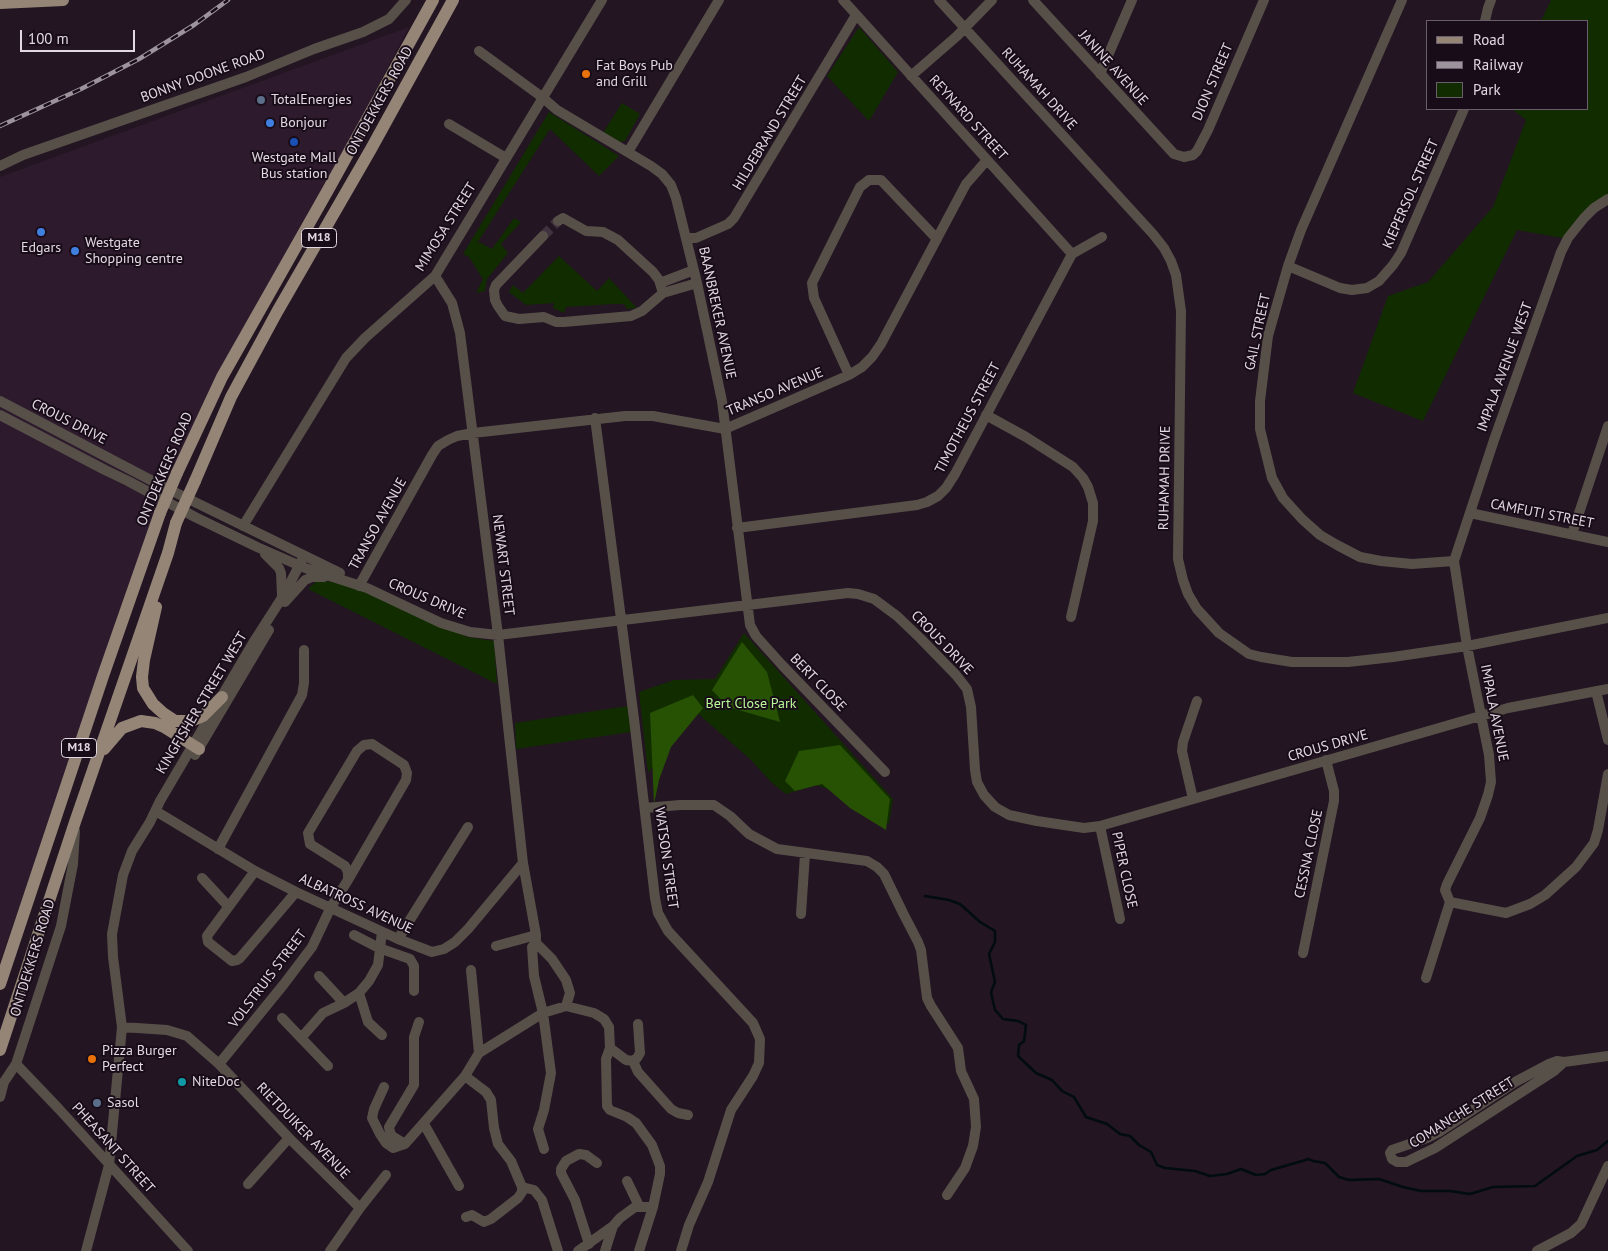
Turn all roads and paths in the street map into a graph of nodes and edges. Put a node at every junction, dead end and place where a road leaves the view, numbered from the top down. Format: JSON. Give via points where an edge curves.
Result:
{"nodes":[{"id":1,"x":63,"y":0,"type":"edge"},
{"id":2,"x":406,"y":0,"type":"edge"},
{"id":3,"x":433,"y":0,"type":"edge"},
{"id":4,"x":453,"y":0,"type":"edge"},
{"id":5,"x":602,"y":0,"type":"edge"},
{"id":6,"x":718,"y":0,"type":"edge"},
{"id":7,"x":843,"y":0,"type":"edge"},
{"id":8,"x":939,"y":0,"type":"edge"},
{"id":9,"x":992,"y":0,"type":"edge"},
{"id":10,"x":1033,"y":0,"type":"edge"},
{"id":11,"x":1132,"y":0,"type":"edge"},
{"id":12,"x":1264,"y":0,"type":"edge"},
{"id":13,"x":1402,"y":0,"type":"edge"},
{"id":14,"x":1479,"y":0,"type":"edge"},
{"id":15,"x":0,"y":3,"type":"edge"},
{"id":16,"x":1489,"y":4,"type":"edge"},
{"id":17,"x":856,"y":15,"type":"junction"},
{"id":18,"x":1485,"y":20,"type":"edge"},
{"id":19,"x":965,"y":28,"type":"junction"},
{"id":20,"x":479,"y":51,"type":"dead end"},
{"id":21,"x":1100,"y":74,"type":"junction"},
{"id":22,"x":912,"y":76,"type":"junction"},
{"id":23,"x":542,"y":97,"type":"junction"},
{"id":24,"x":1464,"y":110,"type":"edge"},
{"id":25,"x":449,"y":124,"type":"dead end"},
{"id":26,"x":628,"y":152,"type":"junction"},
{"id":27,"x":1174,"y":154,"type":"joint"},
{"id":28,"x":506,"y":158,"type":"junction"},
{"id":29,"x":987,"y":160,"type":"junction"},
{"id":30,"x":0,"y":166,"type":"edge"},
{"id":31,"x":1608,"y":199,"type":"edge"},
{"id":32,"x":558,"y":221,"type":"dead end"},
{"id":33,"x":543,"y":236,"type":"tunnel mouth"},
{"id":34,"x":1102,"y":237,"type":"dead end"},
{"id":35,"x":686,"y":238,"type":"junction"},
{"id":36,"x":937,"y":239,"type":"junction"},
{"id":37,"x":1072,"y":254,"type":"junction"},
{"id":38,"x":1288,"y":266,"type":"junction"},
{"id":39,"x":694,"y":270,"type":"junction"},
{"id":40,"x":435,"y":276,"type":"junction"},
{"id":41,"x":697,"y":283,"type":"junction"},
{"id":42,"x":661,"y":288,"type":"junction"},
{"id":43,"x":849,"y":375,"type":"junction"},
{"id":44,"x":0,"y":401,"type":"edge"},
{"id":45,"x":0,"y":415,"type":"edge"},
{"id":46,"x":986,"y":415,"type":"junction"},
{"id":47,"x":595,"y":418,"type":"junction"},
{"id":48,"x":1608,"y":426,"type":"edge"},
{"id":49,"x":725,"y":429,"type":"junction"},
{"id":50,"x":473,"y":433,"type":"junction"},
{"id":51,"x":1470,"y":514,"type":"junction"},
{"id":52,"x":243,"y":526,"type":"junction"},
{"id":53,"x":737,"y":528,"type":"junction"},
{"id":54,"x":1572,"y":534,"type":"junction"},
{"id":55,"x":1608,"y":542,"type":"edge"},
{"id":56,"x":257,"y":547,"type":"junction"},
{"id":57,"x":168,"y":553,"type":"junction"},
{"id":58,"x":1454,"y":561,"type":"junction"},
{"id":59,"x":304,"y":562,"type":"junction"},
{"id":60,"x":344,"y":579,"type":"junction"},
{"id":61,"x":362,"y":586,"type":"junction"},
{"id":62,"x":283,"y":601,"type":"junction"},
{"id":63,"x":747,"y":604,"type":"junction"},
{"id":64,"x":1072,"y":617,"type":"dead end"},
{"id":65,"x":1608,"y":618,"type":"edge"},
{"id":66,"x":622,"y":621,"type":"junction"},
{"id":67,"x":498,"y":635,"type":"junction"},
{"id":68,"x":1467,"y":646,"type":"junction"},
{"id":69,"x":304,"y":650,"type":"dead end"},
{"id":70,"x":143,"y":688,"type":"junction"},
{"id":71,"x":1608,"y":689,"type":"edge"},
{"id":72,"x":1596,"y":690,"type":"junction"},
{"id":73,"x":222,"y":697,"type":"junction"},
{"id":74,"x":1198,"y":701,"type":"dead end"},
{"id":75,"x":1482,"y":716,"type":"junction"},
{"id":76,"x":1608,"y":740,"type":"edge"},
{"id":77,"x":198,"y":743,"type":"junction"},
{"id":78,"x":1326,"y":760,"type":"junction"},
{"id":79,"x":96,"y":762,"type":"junction"},
{"id":80,"x":884,"y":772,"type":"dead end"},
{"id":81,"x":1608,"y":774,"type":"edge"},
{"id":82,"x":1193,"y":799,"type":"junction"},
{"id":83,"x":645,"y":808,"type":"junction"},
{"id":84,"x":158,"y":812,"type":"junction"},
{"id":85,"x":75,"y":822,"type":"junction"},
{"id":86,"x":150,"y":822,"type":"junction"},
{"id":87,"x":1100,"y":826,"type":"junction"},
{"id":88,"x":468,"y":827,"type":"dead end"},
{"id":89,"x":218,"y":849,"type":"junction"},
{"id":90,"x":805,"y":854,"type":"junction"},
{"id":91,"x":522,"y":863,"type":"junction"},
{"id":92,"x":255,"y":871,"type":"junction"},
{"id":93,"x":202,"y":878,"type":"dead end"},
{"id":94,"x":348,"y":880,"type":"junction"},
{"id":95,"x":296,"y":892,"type":"junction"},
{"id":96,"x":1450,"y":902,"type":"junction"},
{"id":97,"x":228,"y":906,"type":"junction"},
{"id":98,"x":331,"y":907,"type":"junction"},
{"id":99,"x":800,"y":914,"type":"dead end"},
{"id":100,"x":1120,"y":918,"type":"dead end"},
{"id":101,"x":382,"y":932,"type":"junction"},
{"id":102,"x":354,"y":935,"type":"dead end"},
{"id":103,"x":398,"y":939,"type":"junction"},
{"id":104,"x":536,"y":939,"type":"junction"},
{"id":105,"x":496,"y":946,"type":"dead end"},
{"id":106,"x":380,"y":948,"type":"junction"},
{"id":107,"x":1302,"y":953,"type":"dead end"},
{"id":108,"x":471,"y":970,"type":"dead end"},
{"id":109,"x":319,"y":976,"type":"dead end"},
{"id":110,"x":1426,"y":978,"type":"dead end"},
{"id":111,"x":0,"y":984,"type":"edge"},
{"id":112,"x":414,"y":991,"type":"dead end"},
{"id":113,"x":359,"y":994,"type":"junction"},
{"id":114,"x":344,"y":1003,"type":"junction"},
{"id":115,"x":566,"y":1006,"type":"junction"},
{"id":116,"x":543,"y":1013,"type":"junction"},
{"id":117,"x":282,"y":1018,"type":"dead end"},
{"id":118,"x":420,"y":1022,"type":"dead end"},
{"id":119,"x":638,"y":1024,"type":"dead end"},
{"id":120,"x":122,"y":1027,"type":"junction"},
{"id":121,"x":382,"y":1035,"type":"dead end"},
{"id":122,"x":300,"y":1038,"type":"junction"},
{"id":123,"x":610,"y":1048,"type":"junction"},
{"id":124,"x":0,"y":1050,"type":"edge"},
{"id":125,"x":479,"y":1052,"type":"junction"},
{"id":126,"x":1608,"y":1056,"type":"edge"},
{"id":127,"x":633,"y":1061,"type":"junction"},
{"id":128,"x":1564,"y":1062,"type":"junction"},
{"id":129,"x":16,"y":1064,"type":"junction"},
{"id":130,"x":219,"y":1064,"type":"junction"},
{"id":131,"x":328,"y":1066,"type":"dead end"},
{"id":132,"x":464,"y":1076,"type":"junction"},
{"id":133,"x":384,"y":1087,"type":"dead end"},
{"id":134,"x":0,"y":1097,"type":"edge"},
{"id":135,"x":688,"y":1115,"type":"dead end"},
{"id":136,"x":424,"y":1124,"type":"junction"},
{"id":137,"x":289,"y":1138,"type":"junction"},
{"id":138,"x":405,"y":1144,"type":"junction"},
{"id":139,"x":544,"y":1148,"type":"dead end"},
{"id":140,"x":597,"y":1164,"type":"dead end"},
{"id":141,"x":109,"y":1166,"type":"junction"},
{"id":142,"x":1608,"y":1166,"type":"edge"},
{"id":143,"x":386,"y":1175,"type":"dead end"},
{"id":144,"x":628,"y":1181,"type":"dead end"},
{"id":145,"x":248,"y":1184,"type":"dead end"},
{"id":146,"x":459,"y":1186,"type":"dead end"},
{"id":147,"x":522,"y":1187,"type":"junction"},
{"id":148,"x":947,"y":1195,"type":"dead end"},
{"id":149,"x":639,"y":1206,"type":"junction"},
{"id":150,"x":653,"y":1207,"type":"junction"},
{"id":151,"x":360,"y":1208,"type":"junction"},
{"id":152,"x":466,"y":1217,"type":"dead end"},
{"id":153,"x":613,"y":1226,"type":"junction"},
{"id":154,"x":589,"y":1244,"type":"junction"},
{"id":155,"x":86,"y":1251,"type":"edge"},
{"id":156,"x":188,"y":1251,"type":"edge"},
{"id":157,"x":330,"y":1251,"type":"edge"},
{"id":158,"x":558,"y":1251,"type":"edge"},
{"id":159,"x":578,"y":1251,"type":"edge"},
{"id":160,"x":605,"y":1251,"type":"edge"},
{"id":161,"x":639,"y":1251,"type":"edge"},
{"id":162,"x":681,"y":1251,"type":"edge"},
{"id":163,"x":1537,"y":1251,"type":"edge"}],
"edges":[{"from":1,"to":15,"type":"main road"},
{"from":2,"to":30,"type":"street","name":"BONNY DOONE ROAD","via":[[388,19],[370,30]]},
{"from":3,"to":111,"type":"main road","name":"ONTDEKKERS ROAD","number":"M18","bridge":true,"via":[[222,377],[177,473],[160,513]]},
{"from":4,"to":57,"type":"main road","name":"ONTDEKKERS ROAD","number":"M18","bridge":true,"via":[[231,397],[176,523]]},
{"from":5,"to":23,"type":"street","name":"MIMOSA STREET"},
{"from":6,"to":26,"type":"street"},
{"from":7,"to":17,"type":"street","name":"REYNARD STREET"},
{"from":8,"to":19,"type":"street","name":"RUHAMAH DRIVE"},
{"from":9,"to":19,"type":"street"},
{"from":10,"to":21,"type":"street","name":"JANINE AVENUE"},
{"from":11,"to":21,"type":"street"},
{"from":12,"to":27,"type":"street","name":"DION STREET","via":[[1197,151],[1184,158]]},
{"from":13,"to":38,"type":"street","name":"GAIL STREET"},
{"from":14,"to":16,"type":"street"},
{"from":16,"to":18,"type":"street"},
{"from":17,"to":22,"type":"street","name":"REYNARD STREET"},
{"from":17,"to":35,"type":"street","name":"HILDEBRAND STREET","via":[[734,218],[728,224],[696,238]]},
{"from":19,"to":22,"type":"street"},
{"from":19,"to":68,"type":"street","name":"RUHAMAH DRIVE","via":[[1153,234],[1171,261],[1181,311],[1178,559],[1188,594],[1207,622],[1249,654],[1292,662],[1348,662]]},
{"from":20,"to":23,"type":"street","name":"BAANBREKER AVENUE"},
{"from":21,"to":27,"type":"street","name":"JANINE AVENUE"},
{"from":22,"to":29,"type":"street","name":"REYNARD STREET"},
{"from":23,"to":26,"type":"street","name":"BAANBREKER AVENUE","via":[[557,110]]},
{"from":23,"to":28,"type":"street","name":"MIMOSA STREET"},
{"from":24,"to":38,"type":"street","name":"KIEPERSOL STREET","via":[[1401,252],[1379,281],[1367,288],[1352,290]]},
{"from":25,"to":28,"type":"street"},
{"from":26,"to":35,"type":"street","name":"BAANBREKER AVENUE","via":[[656,170],[670,185]]},
{"from":28,"to":40,"type":"street","name":"MIMOSA STREET"},
{"from":29,"to":36,"type":"street","name":"TRANSO AVENUE","via":[[966,184]]},
{"from":29,"to":37,"type":"street","name":"REYNARD STREET"},
{"from":31,"to":51,"type":"street","name":"IMPALA AVENUE WEST","via":[[1584,218],[1561,252]]},
{"from":32,"to":42,"type":"street","via":[[563,218],[586,232],[606,233],[618,240],[653,272]]},
{"from":33,"to":42,"type":"street","via":[[496,285],[495,300],[505,316],[519,319],[544,317],[564,322],[631,316],[642,311]]},
{"from":34,"to":37,"type":"street"},
{"from":35,"to":39,"type":"street","name":"BAANBREKER AVENUE"},
{"from":36,"to":43,"type":"street","name":"TRANSO AVENUE","via":[[882,344],[872,357]]},
{"from":36,"to":43,"type":"street","via":[[881,180],[869,180],[860,187],[812,284],[814,298]]},
{"from":37,"to":46,"type":"street","name":"TIMOTHEUS STREET"},
{"from":38,"to":58,"type":"street","name":"GAIL STREET","via":[[1268,336],[1259,415],[1265,454],[1272,478],[1283,498],[1320,535],[1360,557],[1412,564]]},
{"from":39,"to":41,"type":"street","name":"BAANBREKER AVENUE"},
{"from":39,"to":42,"type":"street"},
{"from":40,"to":50,"type":"street","name":"NEWART STREET","via":[[447,293],[456,316]]},
{"from":40,"to":52,"type":"street","name":"MIMOSA STREET","via":[[346,358]]},
{"from":41,"to":42,"type":"street"},
{"from":41,"to":49,"type":"street","name":"BAANBREKER AVENUE"},
{"from":43,"to":49,"type":"street","name":"TRANSO AVENUE"},
{"from":44,"to":52,"type":"street","name":"CROUS DRIVE"},
{"from":45,"to":56,"type":"street","name":"CROUS DRIVE"},
{"from":46,"to":53,"type":"street","name":"TIMOTHEUS STREET","via":[[946,488],[927,502]]},
{"from":46,"to":64,"type":"street","via":[[1073,467],[1088,487],[1093,503],[1093,521]]},
{"from":47,"to":49,"type":"street","name":"TRANSO AVENUE","via":[[653,416]]},
{"from":47,"to":50,"type":"street","name":"TRANSO AVENUE"},
{"from":47,"to":66,"type":"street","name":"WATSON STREET"},
{"from":48,"to":54,"type":"street"},
{"from":49,"to":53,"type":"street","name":"BAANBREKER AVENUE"},
{"from":50,"to":61,"type":"street","name":"TRANSO AVENUE","via":[[457,436],[438,446]]},
{"from":50,"to":67,"type":"street","name":"NEWART STREET"},
{"from":51,"to":54,"type":"street","name":"CAMFUTI STREET"},
{"from":51,"to":58,"type":"street","name":"IMPALA AVENUE WEST"},
{"from":52,"to":59,"type":"street","name":"CROUS DRIVE"},
{"from":53,"to":63,"type":"street","name":"BAANBREKER AVENUE"},
{"from":54,"to":55,"type":"street","name":"CAMFUTI STREET"},
{"from":56,"to":59,"type":"street","name":"CROUS DRIVE"},
{"from":56,"to":62,"type":"street","via":[[281,573]]},
{"from":57,"to":70,"type":"main road","via":[[144,660]]},
{"from":57,"to":79,"type":"main road","name":"ONTDEKKERS ROAD","number":"M18"},
{"from":58,"to":68,"type":"street","name":"IMPALA AVENUE"},
{"from":59,"to":60,"type":"street","name":"CROUS DRIVE"},
{"from":59,"to":61,"type":"street","name":"CROUS DRIVE"},
{"from":59,"to":62,"type":"street","name":"KINGFISHER STREET WEST"},
{"from":60,"to":61,"type":"street","name":"CROUS DRIVE"},
{"from":60,"to":62,"type":"street","name":"KINGFISHER STREET WEST","via":[[312,577]]},
{"from":61,"to":67,"type":"street","name":"CROUS DRIVE","via":[[448,625],[470,632]]},
{"from":62,"to":73,"type":"street","name":"KINGFISHER STREET WEST","via":[[253,643]]},
{"from":62,"to":77,"type":"street","name":"KINGFISHER STREET WEST"},
{"from":63,"to":66,"type":"street","name":"CROUS DRIVE"},
{"from":63,"to":80,"type":"street","name":"BERT CLOSE","via":[[748,618],[756,636]]},
{"from":63,"to":87,"type":"street","name":"CROUS DRIVE","via":[[848,593],[882,603],[967,689],[975,770],[980,790],[989,800],[999,810],[1018,818],[1084,828]]},
{"from":65,"to":68,"type":"street","name":"RUHAMAH DRIVE"},
{"from":66,"to":67,"type":"street","name":"CROUS DRIVE"},
{"from":66,"to":83,"type":"street","name":"WATSON STREET"},
{"from":67,"to":91,"type":"street","name":"NEWART STREET"},
{"from":68,"to":75,"type":"street","name":"IMPALA AVENUE"},
{"from":69,"to":89,"type":"street","via":[[302,694]]},
{"from":70,"to":73,"type":"main road","via":[[162,713],[183,722],[203,716]]},
{"from":70,"to":77,"type":"main road","via":[[157,715]]},
{"from":71,"to":72,"type":"street","name":"CROUS DRIVE"},
{"from":72,"to":75,"type":"street","name":"CROUS DRIVE"},
{"from":72,"to":76,"type":"street"},
{"from":73,"to":77,"type":"street","name":"KINGFISHER STREET WEST"},
{"from":74,"to":82,"type":"street","via":[[1182,752]]},
{"from":75,"to":78,"type":"street","name":"CROUS DRIVE"},
{"from":75,"to":96,"type":"street","name":"IMPALA AVENUE","via":[[1491,782],[1480,818],[1447,884],[1445,890]]},
{"from":77,"to":79,"type":"main road","via":[[155,723],[141,721],[120,730]]},
{"from":77,"to":84,"type":"street","name":"KINGFISHER STREET WEST"},
{"from":77,"to":86,"type":"street","name":"KINGFISHER STREET WEST"},
{"from":78,"to":82,"type":"street","name":"CROUS DRIVE"},
{"from":78,"to":107,"type":"street","name":"CESSNA CLOSE","via":[[1334,796]]},
{"from":79,"to":85,"type":"main road","name":"ONTDEKKERS ROAD","number":"M18"},
{"from":81,"to":96,"type":"street","via":[[1594,843],[1576,867],[1545,895],[1506,913]]},
{"from":82,"to":87,"type":"street","name":"CROUS DRIVE"},
{"from":83,"to":90,"type":"street","via":[[709,804],[730,816],[761,842],[777,849]]},
{"from":83,"to":162,"type":"street","name":"WATSON STREET","via":[[655,898],[662,923],[753,1023],[760,1039],[760,1062],[731,1110]]},
{"from":84,"to":86,"type":"street","name":"KINGFISHER STREET WEST"},
{"from":84,"to":89,"type":"street","name":"ALBATROSS AVENUE"},
{"from":85,"to":124,"type":"main road","name":"ONTDEKKERS ROAD","number":"M18"},
{"from":85,"to":129,"type":"street","name":"ONTDEKKERS ROAD","via":[[73,864],[61,926]]},
{"from":86,"to":120,"type":"street","name":"KINGFISHER STREET WEST","via":[[128,862],[112,934]]},
{"from":87,"to":100,"type":"street","name":"PIPER CLOSE"},
{"from":88,"to":103,"type":"street"},
{"from":89,"to":92,"type":"street","name":"ALBATROSS AVENUE"},
{"from":90,"to":99,"type":"street"},
{"from":90,"to":148,"type":"street","via":[[856,859],[877,867],[890,883],[918,942],[927,998],[958,1048],[961,1071],[975,1105],[976,1127],[970,1158]]},
{"from":91,"to":103,"type":"street","name":"ALBATROSS AVENUE","via":[[468,929],[448,947],[432,952]]},
{"from":91,"to":104,"type":"street","name":"NEWART STREET"},
{"from":92,"to":95,"type":"street","name":"ALBATROSS AVENUE"},
{"from":92,"to":97,"type":"street"},
{"from":93,"to":97,"type":"street"},
{"from":94,"to":94,"type":"street","name":"VOLSTRUIS STREET","via":[[345,866],[310,844],[309,830],[360,747],[374,745],[406,767],[406,780]]},
{"from":94,"to":98,"type":"street","name":"VOLSTRUIS STREET"},
{"from":95,"to":97,"type":"street","via":[[234,961],[207,938]]},
{"from":95,"to":98,"type":"street","name":"ALBATROSS AVENUE"},
{"from":96,"to":110,"type":"street","name":"IMPALA AVENUE"},
{"from":98,"to":101,"type":"street","name":"ALBATROSS AVENUE"},
{"from":98,"to":130,"type":"street","name":"VOLSTRUIS STREET","via":[[306,954]]},
{"from":101,"to":103,"type":"street","name":"ALBATROSS AVENUE"},
{"from":101,"to":106,"type":"street"},
{"from":102,"to":106,"type":"street"},
{"from":104,"to":105,"type":"street"},
{"from":104,"to":115,"type":"street","via":[[566,980],[570,993]]},
{"from":104,"to":116,"type":"street","via":[[532,948],[533,968]]},
{"from":106,"to":112,"type":"street","via":[[410,959],[414,966]]},
{"from":106,"to":113,"type":"street","via":[[376,970]]},
{"from":108,"to":125,"type":"street"},
{"from":109,"to":114,"type":"street"},
{"from":113,"to":114,"type":"street"},
{"from":113,"to":121,"type":"street","via":[[368,1022]]},
{"from":114,"to":122,"type":"street","via":[[323,1013]]},
{"from":115,"to":116,"type":"street"},
{"from":115,"to":123,"type":"street","via":[[604,1019],[609,1027]]},
{"from":116,"to":125,"type":"street"},
{"from":116,"to":139,"type":"street","via":[[551,1073],[538,1129]]},
{"from":117,"to":122,"type":"street"},
{"from":118,"to":138,"type":"street","via":[[414,1037],[414,1085],[389,1127],[392,1136]]},
{"from":119,"to":127,"type":"street","via":[[640,1053]]},
{"from":120,"to":130,"type":"street","name":"RIETDUIKER AVENUE","via":[[182,1034]]},
{"from":120,"to":141,"type":"street","name":"KINGFISHER STREET WEST"},
{"from":122,"to":131,"type":"street"},
{"from":123,"to":127,"type":"street","via":[[621,1058]]},
{"from":123,"to":150,"type":"street","via":[[606,1059],[606,1101],[610,1110],[636,1123],[656,1152],[660,1174]]},
{"from":125,"to":132,"type":"street"},
{"from":126,"to":128,"type":"street","name":"COMANCHE STREET"},
{"from":127,"to":135,"type":"street","via":[[638,1072],[671,1109]]},
{"from":128,"to":128,"type":"street","name":"COMANCHE STREET","via":[[1435,1148],[1406,1162],[1397,1162],[1391,1157],[1392,1150],[1438,1132],[1540,1068],[1553,1062]]},
{"from":129,"to":134,"type":"street","name":"ONTDEKKERS ROAD","via":[[4,1082]]},
{"from":129,"to":141,"type":"street","name":"PHEASANT STREET"},
{"from":130,"to":137,"type":"street","name":"RIETDUIKER AVENUE"},
{"from":132,"to":136,"type":"street"},
{"from":132,"to":147,"type":"street","via":[[490,1098],[496,1139],[511,1161]]},
{"from":133,"to":138,"type":"street","via":[[374,1109],[373,1122],[389,1146],[395,1148]]},
{"from":136,"to":138,"type":"street"},
{"from":136,"to":146,"type":"street"},
{"from":137,"to":145,"type":"street"},
{"from":137,"to":151,"type":"street","name":"RIETDUIKER AVENUE"},
{"from":140,"to":154,"type":"street","via":[[586,1155],[579,1154],[566,1161],[561,1169]]},
{"from":141,"to":155,"type":"street","name":"KINGFISHER STREET WEST"},
{"from":141,"to":156,"type":"street","name":"PHEASANT STREET"},
{"from":142,"to":163,"type":"street","via":[[1581,1224]]},
{"from":143,"to":151,"type":"street"},
{"from":144,"to":149,"type":"street"},
{"from":147,"to":152,"type":"street","via":[[518,1198],[491,1219],[484,1222],[472,1215]]},
{"from":147,"to":158,"type":"street","via":[[534,1190],[542,1200]]},
{"from":149,"to":150,"type":"street"},
{"from":149,"to":153,"type":"street","via":[[630,1209]]},
{"from":150,"to":161,"type":"street"},
{"from":151,"to":157,"type":"street"},
{"from":153,"to":154,"type":"street"},
{"from":153,"to":160,"type":"street"},
{"from":154,"to":159,"type":"street"}]}
